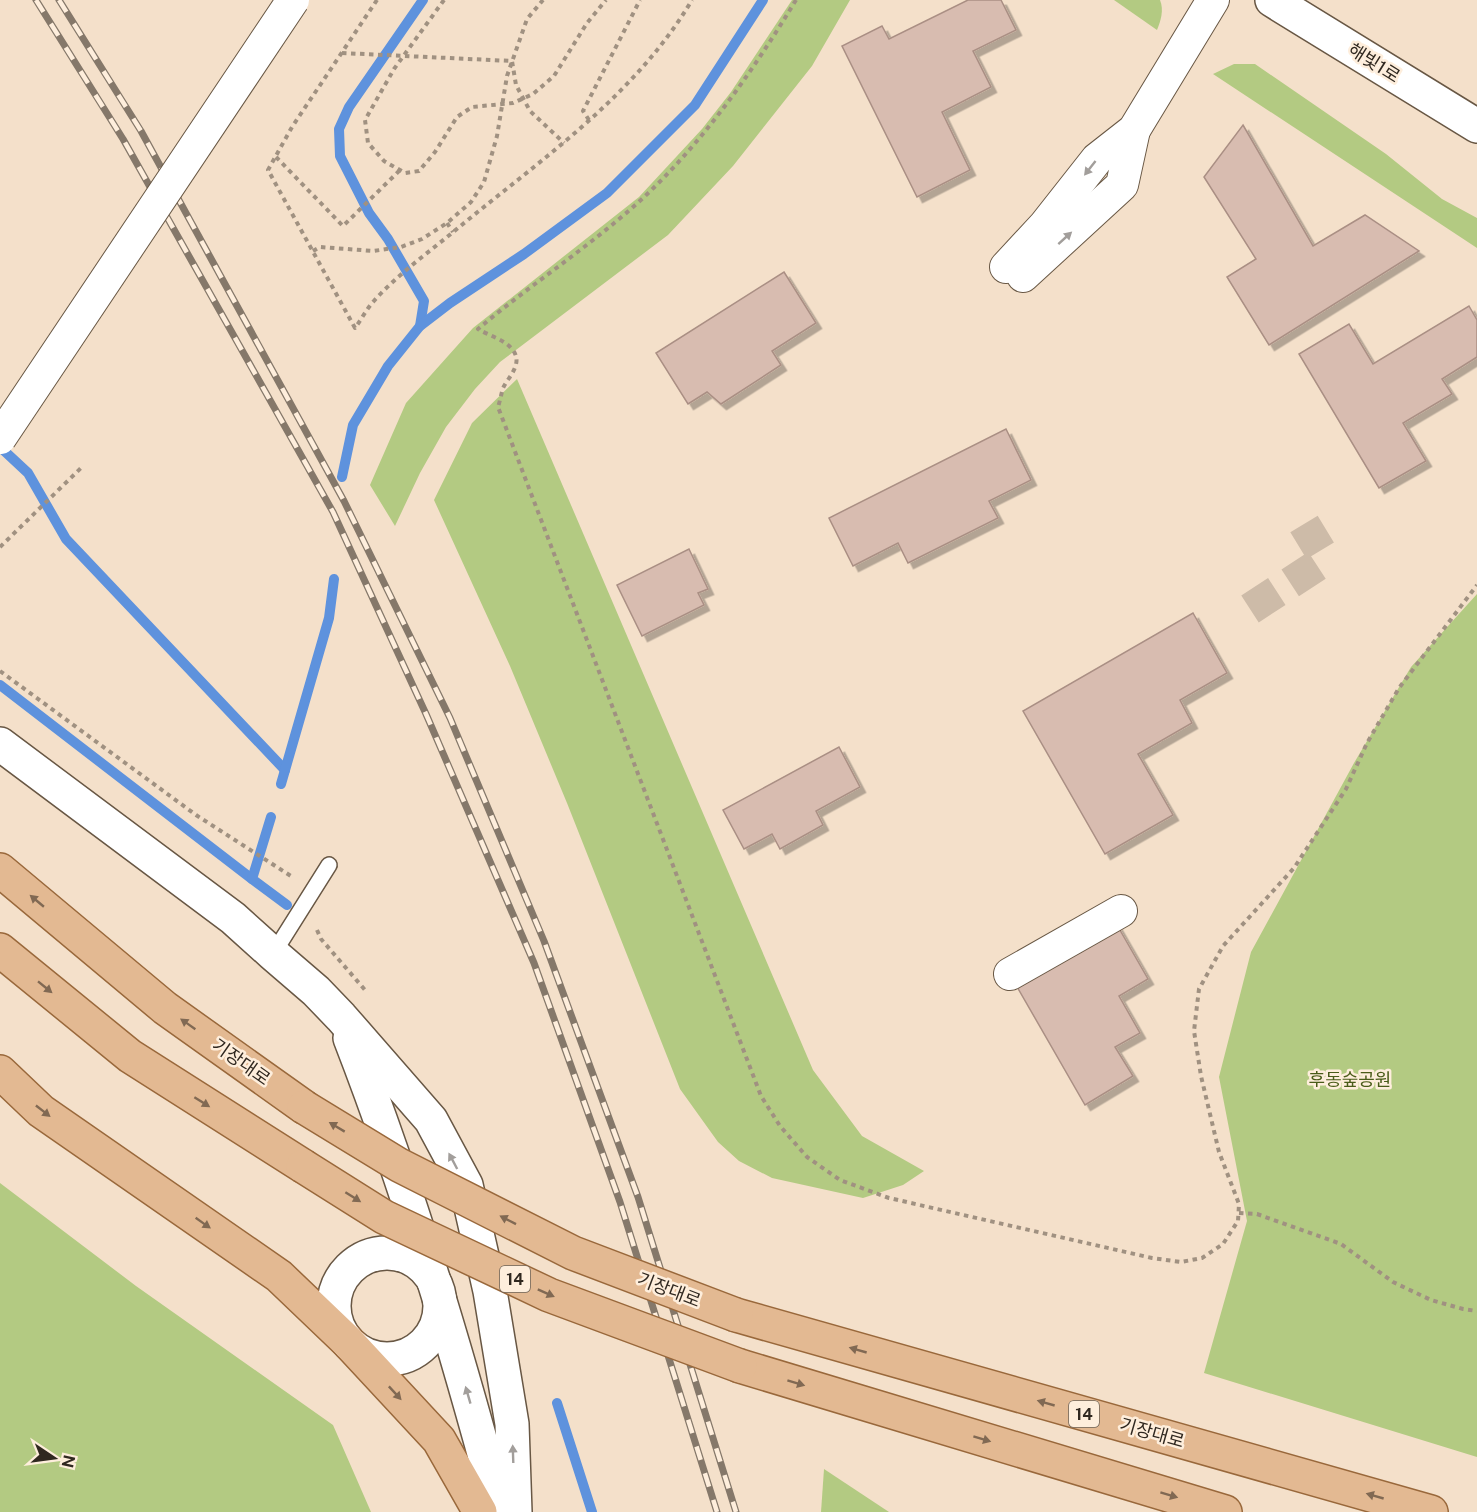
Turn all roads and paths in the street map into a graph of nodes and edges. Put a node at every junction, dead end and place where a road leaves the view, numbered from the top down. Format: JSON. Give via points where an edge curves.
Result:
{"nodes":[{"id":1,"x":293,"y":0,"type":"edge"},
{"id":2,"x":377,"y":0,"type":"edge"},
{"id":3,"x":444,"y":0,"type":"edge"},
{"id":4,"x":543,"y":0,"type":"edge"},
{"id":5,"x":606,"y":0,"type":"edge"},
{"id":6,"x":640,"y":0,"type":"edge"},
{"id":7,"x":692,"y":0,"type":"edge"},
{"id":8,"x":796,"y":0,"type":"edge"},
{"id":9,"x":1213,"y":0,"type":"edge"},
{"id":10,"x":1272,"y":0,"type":"edge"},
{"id":11,"x":342,"y":52,"type":"junction"},
{"id":12,"x":512,"y":62,"type":"junction"},
{"id":13,"x":589,"y":120,"type":"junction"},
{"id":14,"x":1477,"y":126,"type":"edge"},
{"id":15,"x":564,"y":143,"type":"junction"},
{"id":16,"x":276,"y":157,"type":"junction"},
{"id":17,"x":399,"y":171,"type":"junction"},
{"id":18,"x":447,"y":223,"type":"junction"},
{"id":19,"x":453,"y":232,"type":"junction"},
{"id":20,"x":313,"y":251,"type":"junction"},
{"id":21,"x":1013,"y":272,"type":"dead end"},
{"id":22,"x":0,"y":438,"type":"edge"},
{"id":23,"x":83,"y":466,"type":"dead end"},
{"id":24,"x":0,"y":547,"type":"edge"},
{"id":25,"x":1477,"y":585,"type":"edge"},
{"id":26,"x":0,"y":671,"type":"edge"},
{"id":27,"x":0,"y":744,"type":"edge"},
{"id":28,"x":329,"y":865,"type":"dead end"},
{"id":29,"x":0,"y":870,"type":"edge"},
{"id":30,"x":306,"y":902,"type":"junction"},
{"id":31,"x":1121,"y":911,"type":"dead end"},
{"id":32,"x":0,"y":950,"type":"edge"},
{"id":33,"x":273,"y":954,"type":"junction"},
{"id":34,"x":1010,"y":974,"type":"dead end"},
{"id":35,"x":365,"y":990,"type":"dead end"},
{"id":36,"x":341,"y":1017,"type":"junction"},
{"id":37,"x":0,"y":1072,"type":"edge"},
{"id":38,"x":408,"y":1201,"type":"junction"},
{"id":39,"x":1239,"y":1213,"type":"junction"},
{"id":40,"x":374,"y":1254,"type":"junction"},
{"id":41,"x":436,"y":1284,"type":"junction"},
{"id":42,"x":1477,"y":1311,"type":"edge"},
{"id":43,"x":348,"y":1342,"type":"junction"},
{"id":44,"x":480,"y":1512,"type":"edge"},
{"id":45,"x":500,"y":1512,"type":"edge"},
{"id":46,"x":515,"y":1512,"type":"edge"},
{"id":47,"x":1225,"y":1512,"type":"edge"},
{"id":48,"x":1431,"y":1512,"type":"edge"}],
"edges":[{"from":1,"to":22,"type":"street","bridge":true},
{"from":2,"to":11,"type":"path"},
{"from":3,"to":17,"type":"path","via":[[394,69],[365,120],[368,143]]},
{"from":4,"to":12,"type":"path","bridge":true,"via":[[527,19]]},
{"from":5,"to":17,"type":"path","via":[[587,22],[554,76],[533,94],[513,103],[472,107],[457,117],[419,171]]},
{"from":6,"to":13,"type":"path","via":[[583,111]]},
{"from":7,"to":13,"type":"path","via":[[644,65]]},
{"from":8,"to":39,"type":"path","via":[[742,84],[679,161],[643,198],[478,329],[512,348],[515,355],[517,363],[498,407],[761,1096],[807,1157],[840,1180],[889,1198],[1181,1262],[1202,1258],[1222,1244]]},
{"from":9,"to":21,"type":"street","via":[[1134,130],[1097,159]]},
{"from":10,"to":14,"type":"main road","name":"해빛1로"},
{"from":11,"to":12,"type":"path","bridge":true},
{"from":11,"to":16,"type":"path"},
{"from":12,"to":15,"type":"path","bridge":true,"via":[[516,85],[530,111]]},
{"from":12,"to":18,"type":"path","bridge":true,"via":[[484,182],[471,202]]},
{"from":13,"to":15,"type":"path"},
{"from":15,"to":19,"type":"path"},
{"from":16,"to":17,"type":"path","via":[[343,226]]},
{"from":16,"to":20,"type":"path","via":[[268,170]]},
{"from":18,"to":19,"type":"path"},
{"from":18,"to":20,"type":"path","bridge":true,"via":[[400,247]]},
{"from":19,"to":20,"type":"path","via":[[373,302],[355,328]]},
{"from":23,"to":24,"type":"path"},
{"from":25,"to":39,"type":"path","via":[[1399,687],[1346,789],[1294,868],[1223,946],[1199,989],[1194,1031],[1201,1076]]},
{"from":26,"to":30,"type":"path","via":[[196,815],[298,880]]},
{"from":27,"to":33,"type":"main road","via":[[233,918]]},
{"from":28,"to":30,"type":"lane"},
{"from":48,"to":29,"type":"main road","name":"기장대로","number":"14","one_way":true,"bridge":true,"via":[[736,1315],[573,1253],[399,1165],[304,1107],[165,1008]]},
{"from":30,"to":33,"type":"lane"},
{"from":30,"to":35,"type":"path","via":[[321,939]]},
{"from":31,"to":34,"type":"street"},
{"from":32,"to":47,"type":"main road","number":"14","one_way":true,"bridge":true,"via":[[130,1056],[384,1217],[549,1295],[740,1366]]},
{"from":33,"to":36,"type":"main road"},
{"from":36,"to":38,"type":"main road"},
{"from":46,"to":36,"type":"main road","one_way":true,"via":[[512,1424],[490,1291],[466,1185],[431,1120]]},
{"from":37,"to":43,"type":"main road","one_way":true,"via":[[41,1111],[279,1276]]},
{"from":38,"to":40,"type":"main road","via":[[396,1232]]},
{"from":38,"to":41,"type":"main road"},
{"from":39,"to":42,"type":"path","via":[[1257,1214],[1341,1244],[1393,1282],[1431,1300]]},
{"from":40,"to":41,"type":"main road","via":[[410,1258]]},
{"from":40,"to":43,"type":"main road","via":[[357,1262],[338,1285],[335,1315]]},
{"from":41,"to":43,"type":"main road","via":[[438,1320],[419,1348],[406,1356],[375,1358]]},
{"from":45,"to":41,"type":"main road","one_way":true},
{"from":43,"to":44,"type":"main road","one_way":true,"via":[[439,1440]]}]}
